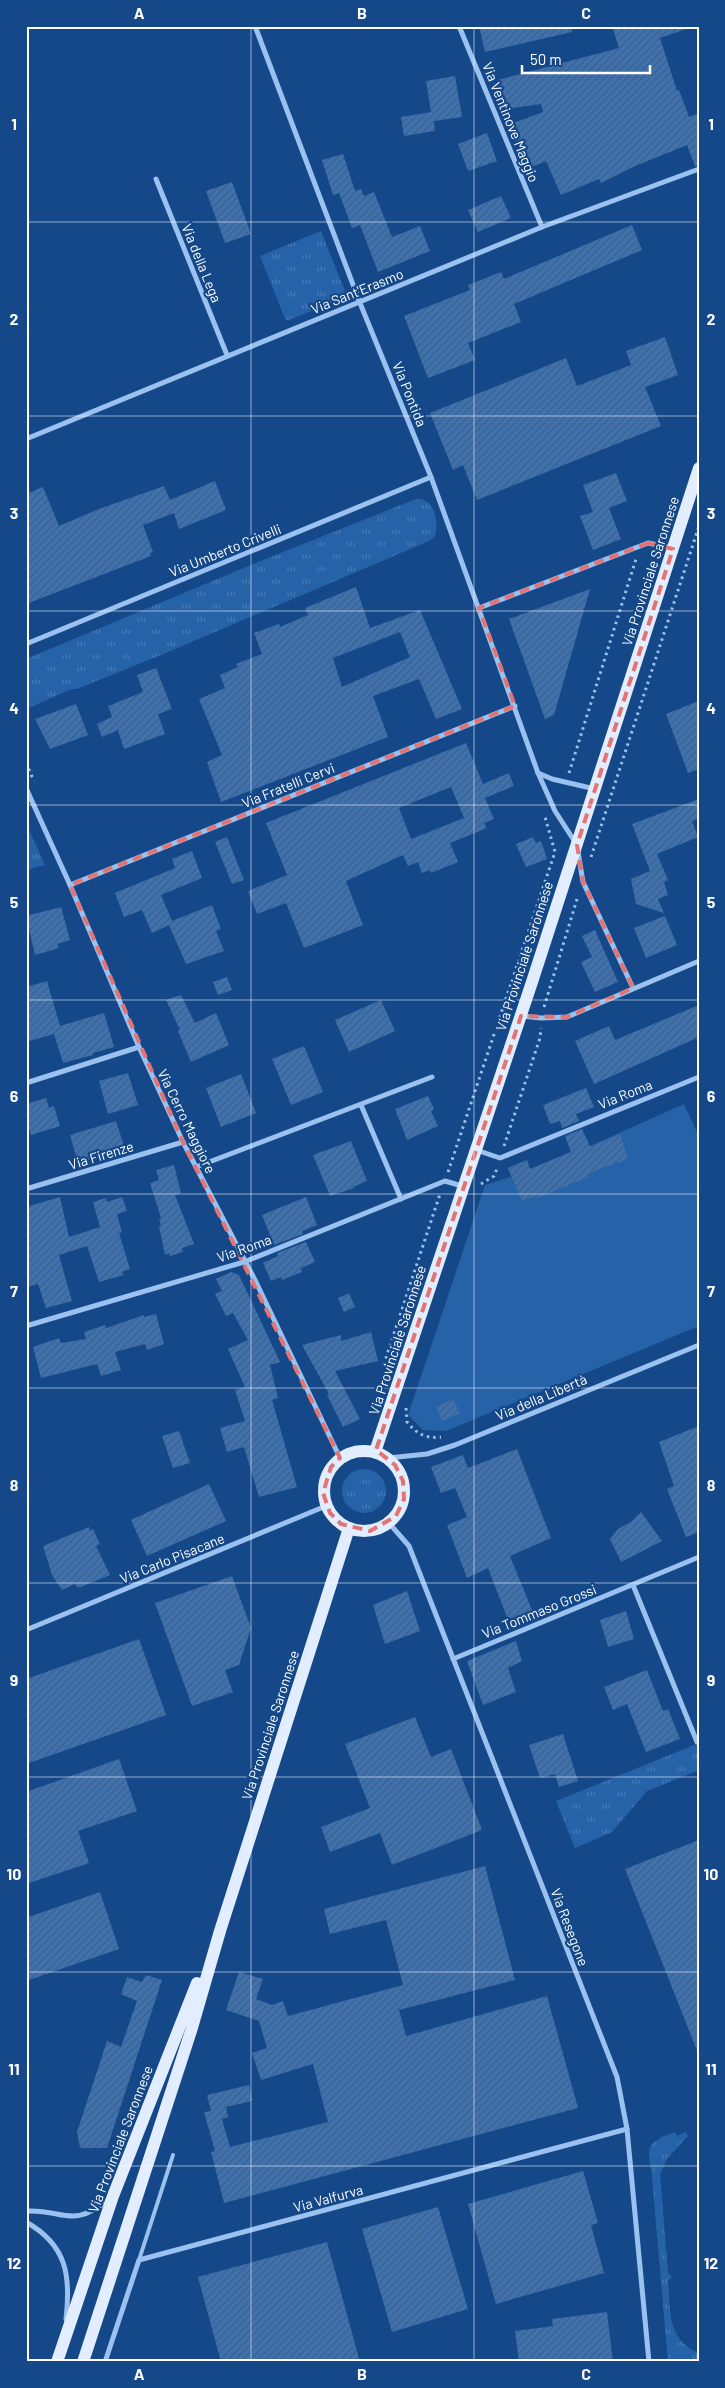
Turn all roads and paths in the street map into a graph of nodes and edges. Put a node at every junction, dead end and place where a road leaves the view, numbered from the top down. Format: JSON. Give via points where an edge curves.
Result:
{"nodes":[{"id":1,"x":254,"y":26,"type":"edge"},
{"id":2,"x":460,"y":26,"type":"edge"},
{"id":3,"x":699,"y":169,"type":"edge"},
{"id":4,"x":156,"y":179,"type":"dead end"},
{"id":5,"x":542,"y":227,"type":"junction"},
{"id":6,"x":360,"y":303,"type":"junction"},
{"id":7,"x":227,"y":355,"type":"junction"},
{"id":8,"x":26,"y":440,"type":"edge"},
{"id":9,"x":699,"y":468,"type":"edge"},
{"id":10,"x":432,"y":477,"type":"junction"},
{"id":11,"x":699,"y":526,"type":"edge"},
{"id":12,"x":641,"y":546,"type":"junction"},
{"id":13,"x":673,"y":548,"type":"junction"},
{"id":14,"x":479,"y":608,"type":"junction"},
{"id":15,"x":26,"y":644,"type":"edge"},
{"id":16,"x":516,"y":706,"type":"junction"},
{"id":17,"x":538,"y":773,"type":"junction"},
{"id":18,"x":567,"y":783,"type":"junction"},
{"id":19,"x":26,"y":788,"type":"edge"},
{"id":20,"x":595,"y":789,"type":"junction"},
{"id":21,"x":555,"y":811,"type":"junction"},
{"id":22,"x":577,"y":845,"type":"junction"},
{"id":23,"x":583,"y":882,"type":"junction"},
{"id":24,"x":70,"y":885,"type":"junction"},
{"id":25,"x":699,"y":961,"type":"edge"},
{"id":26,"x":633,"y":988,"type":"junction"},
{"id":27,"x":521,"y":1016,"type":"junction"},
{"id":28,"x":541,"y":1018,"type":"junction"},
{"id":29,"x":139,"y":1048,"type":"junction"},
{"id":30,"x":432,"y":1077,"type":"dead end"},
{"id":31,"x":699,"y":1077,"type":"edge"},
{"id":32,"x":26,"y":1083,"type":"edge"},
{"id":33,"x":361,"y":1105,"type":"junction"},
{"id":34,"x":183,"y":1142,"type":"junction"},
{"id":35,"x":476,"y":1150,"type":"junction"},
{"id":36,"x":500,"y":1158,"type":"junction"},
{"id":37,"x":196,"y":1167,"type":"junction"},
{"id":38,"x":445,"y":1181,"type":"junction"},
{"id":39,"x":464,"y":1186,"type":"junction"},
{"id":40,"x":26,"y":1189,"type":"edge"},
{"id":41,"x":479,"y":1192,"type":"dead end"},
{"id":42,"x":401,"y":1199,"type":"junction"},
{"id":43,"x":433,"y":1215,"type":"dead end"},
{"id":44,"x":244,"y":1262,"type":"junction"},
{"id":45,"x":26,"y":1326,"type":"edge"},
{"id":46,"x":699,"y":1345,"type":"edge"},
{"id":47,"x":409,"y":1400,"type":"dead end"},
{"id":48,"x":444,"y":1437,"type":"dead end"},
{"id":49,"x":375,"y":1452,"type":"junction"},
{"id":50,"x":340,"y":1458,"type":"junction"},
{"id":51,"x":388,"y":1458,"type":"junction"},
{"id":52,"x":326,"y":1506,"type":"junction"},
{"id":53,"x":389,"y":1523,"type":"junction"},
{"id":54,"x":348,"y":1528,"type":"junction"},
{"id":55,"x":699,"y":1557,"type":"edge"},
{"id":56,"x":633,"y":1585,"type":"junction"},
{"id":57,"x":26,"y":1630,"type":"edge"},
{"id":58,"x":453,"y":1659,"type":"junction"},
{"id":59,"x":698,"y":1742,"type":"dead end"},
{"id":60,"x":220,"y":1930,"type":"junction"},
{"id":61,"x":627,"y":2129,"type":"junction"},
{"id":62,"x":173,"y":2155,"type":"dead end"},
{"id":63,"x":113,"y":2196,"type":"junction"},
{"id":64,"x":26,"y":2211,"type":"edge"},
{"id":65,"x":26,"y":2222,"type":"edge"},
{"id":66,"x":140,"y":2260,"type":"junction"},
{"id":67,"x":63,"y":2343,"type":"junction"},
{"id":68,"x":57,"y":2362,"type":"edge"},
{"id":69,"x":83,"y":2362,"type":"edge"},
{"id":70,"x":105,"y":2362,"type":"edge"},
{"id":71,"x":649,"y":2362,"type":"edge"}],
"edges":[{"from":1,"to":6,"type":"street","name":"Via Pontida"},
{"from":2,"to":5,"type":"street","name":"Via Ventinove Maggio"},
{"from":3,"to":5,"type":"street","name":"Via Sant'Erasmo"},
{"from":4,"to":7,"type":"street","name":"Via della Lega"},
{"from":5,"to":6,"type":"street","name":"Via Sant'Erasmo"},
{"from":6,"to":7,"type":"street","name":"Via Sant'Erasmo"},
{"from":6,"to":10,"type":"street","name":"Via Pontida"},
{"from":7,"to":8,"type":"street","name":"Via Sant'Erasmo"},
{"from":9,"to":13,"type":"main road","name":"Via Provinciale Saronnese"},
{"from":10,"to":14,"type":"street","name":"Via Pontida"},
{"from":10,"to":15,"type":"street","name":"Via Umberto Crivelli"},
{"from":11,"to":23,"type":"path"},
{"from":12,"to":13,"type":"street","via":[[648,543]]},
{"from":12,"to":14,"type":"street"},
{"from":12,"to":18,"type":"path"},
{"from":13,"to":20,"type":"main road","name":"Via Provinciale Saronnese"},
{"from":14,"to":16,"type":"street","name":"Via Pontida"},
{"from":16,"to":17,"type":"street","name":"Via Pontida"},
{"from":16,"to":24,"type":"street","name":"Via Fratelli Cervi"},
{"from":17,"to":18,"type":"street"},
{"from":17,"to":21,"type":"street","name":"Via Pontida"},
{"from":18,"to":20,"type":"street"},
{"from":19,"to":24,"type":"street","name":"Via Cerro Maggiore"},
{"from":20,"to":22,"type":"main road","name":"Via Provinciale Saronnese"},
{"from":21,"to":22,"type":"street","name":"Via Pontida"},
{"from":21,"to":38,"type":"path","via":[[544,816],[555,852]]},
{"from":22,"to":23,"type":"street"},
{"from":22,"to":27,"type":"main road","name":"Via Provinciale Saronnese"},
{"from":23,"to":26,"type":"street"},
{"from":23,"to":28,"type":"path"},
{"from":24,"to":29,"type":"street","name":"Via Cerro Maggiore"},
{"from":25,"to":26,"type":"street"},
{"from":26,"to":28,"type":"street","via":[[567,1017]]},
{"from":27,"to":28,"type":"street"},
{"from":27,"to":35,"type":"main road","name":"Via Provinciale Saronnese"},
{"from":28,"to":36,"type":"path","via":[[540,1038]]},
{"from":29,"to":32,"type":"street"},
{"from":29,"to":34,"type":"street","name":"Via Cerro Maggiore"},
{"from":30,"to":33,"type":"street"},
{"from":31,"to":36,"type":"street","name":"Via Roma"},
{"from":33,"to":37,"type":"street"},
{"from":33,"to":42,"type":"street"},
{"from":34,"to":37,"type":"street","name":"Via Cerro Maggiore"},
{"from":34,"to":40,"type":"street","name":"Via Firenze"},
{"from":35,"to":36,"type":"street"},
{"from":35,"to":39,"type":"main road","name":"Via Provinciale Saronnese"},
{"from":36,"to":41,"type":"path","via":[[494,1176],[481,1183]]},
{"from":37,"to":44,"type":"street","name":"Via Cerro Maggiore"},
{"from":38,"to":39,"type":"street"},
{"from":38,"to":42,"type":"street","name":"Via Roma"},
{"from":38,"to":43,"type":"path"},
{"from":39,"to":49,"type":"main road","name":"Via Provinciale Saronnese"},
{"from":42,"to":44,"type":"street","name":"Via Roma"},
{"from":44,"to":45,"type":"street","name":"Via Roma"},
{"from":44,"to":50,"type":"street","name":"Via Cerro Maggiore"},
{"from":46,"to":51,"type":"street","name":"Via della Libertà","via":[[455,1444],[427,1454]]},
{"from":47,"to":48,"type":"path","via":[[405,1418],[415,1432]]},
{"from":49,"to":50,"type":"main road","via":[[357,1451]]},
{"from":49,"to":51,"type":"main road"},
{"from":50,"to":52,"type":"main road","via":[[325,1480]]},
{"from":51,"to":53,"type":"main road","via":[[400,1472],[405,1490],[400,1508]]},
{"from":52,"to":54,"type":"main road","via":[[335,1519]]},
{"from":52,"to":57,"type":"street","name":"Via Carlo Pisacane"},
{"from":53,"to":54,"type":"main road","via":[[370,1531]]},
{"from":53,"to":58,"type":"street","name":"Via Resegone","via":[[409,1546]]},
{"from":54,"to":60,"type":"main road","name":"Via Provinciale Saronnese"},
{"from":55,"to":56,"type":"street","name":"Via Tommaso Grossi"},
{"from":56,"to":58,"type":"street","name":"Via Tommaso Grossi"},
{"from":56,"to":59,"type":"street"},
{"from":58,"to":61,"type":"street","name":"Via Resegone","via":[[617,2077]]},
{"from":60,"to":63,"type":"main road","name":"Via Provinciale Saronnese"},
{"from":60,"to":69,"type":"main road","name":"Via Provinciale Saronnese","via":[[191,2031]]},
{"from":61,"to":66,"type":"street","name":"Via Valfurva"},
{"from":61,"to":71,"type":"street","name":"Via Resegone"},
{"from":62,"to":66,"type":"lane"},
{"from":63,"to":64,"type":"street","via":[[96,2210],[82,2216]]},
{"from":63,"to":67,"type":"main road","name":"Via Provinciale Saronnese"},
{"from":65,"to":67,"type":"street","via":[[51,2239],[65,2264],[69,2293]]},
{"from":66,"to":70,"type":"street"},
{"from":67,"to":68,"type":"main road","name":"Via Provinciale Saronnese"}]}
